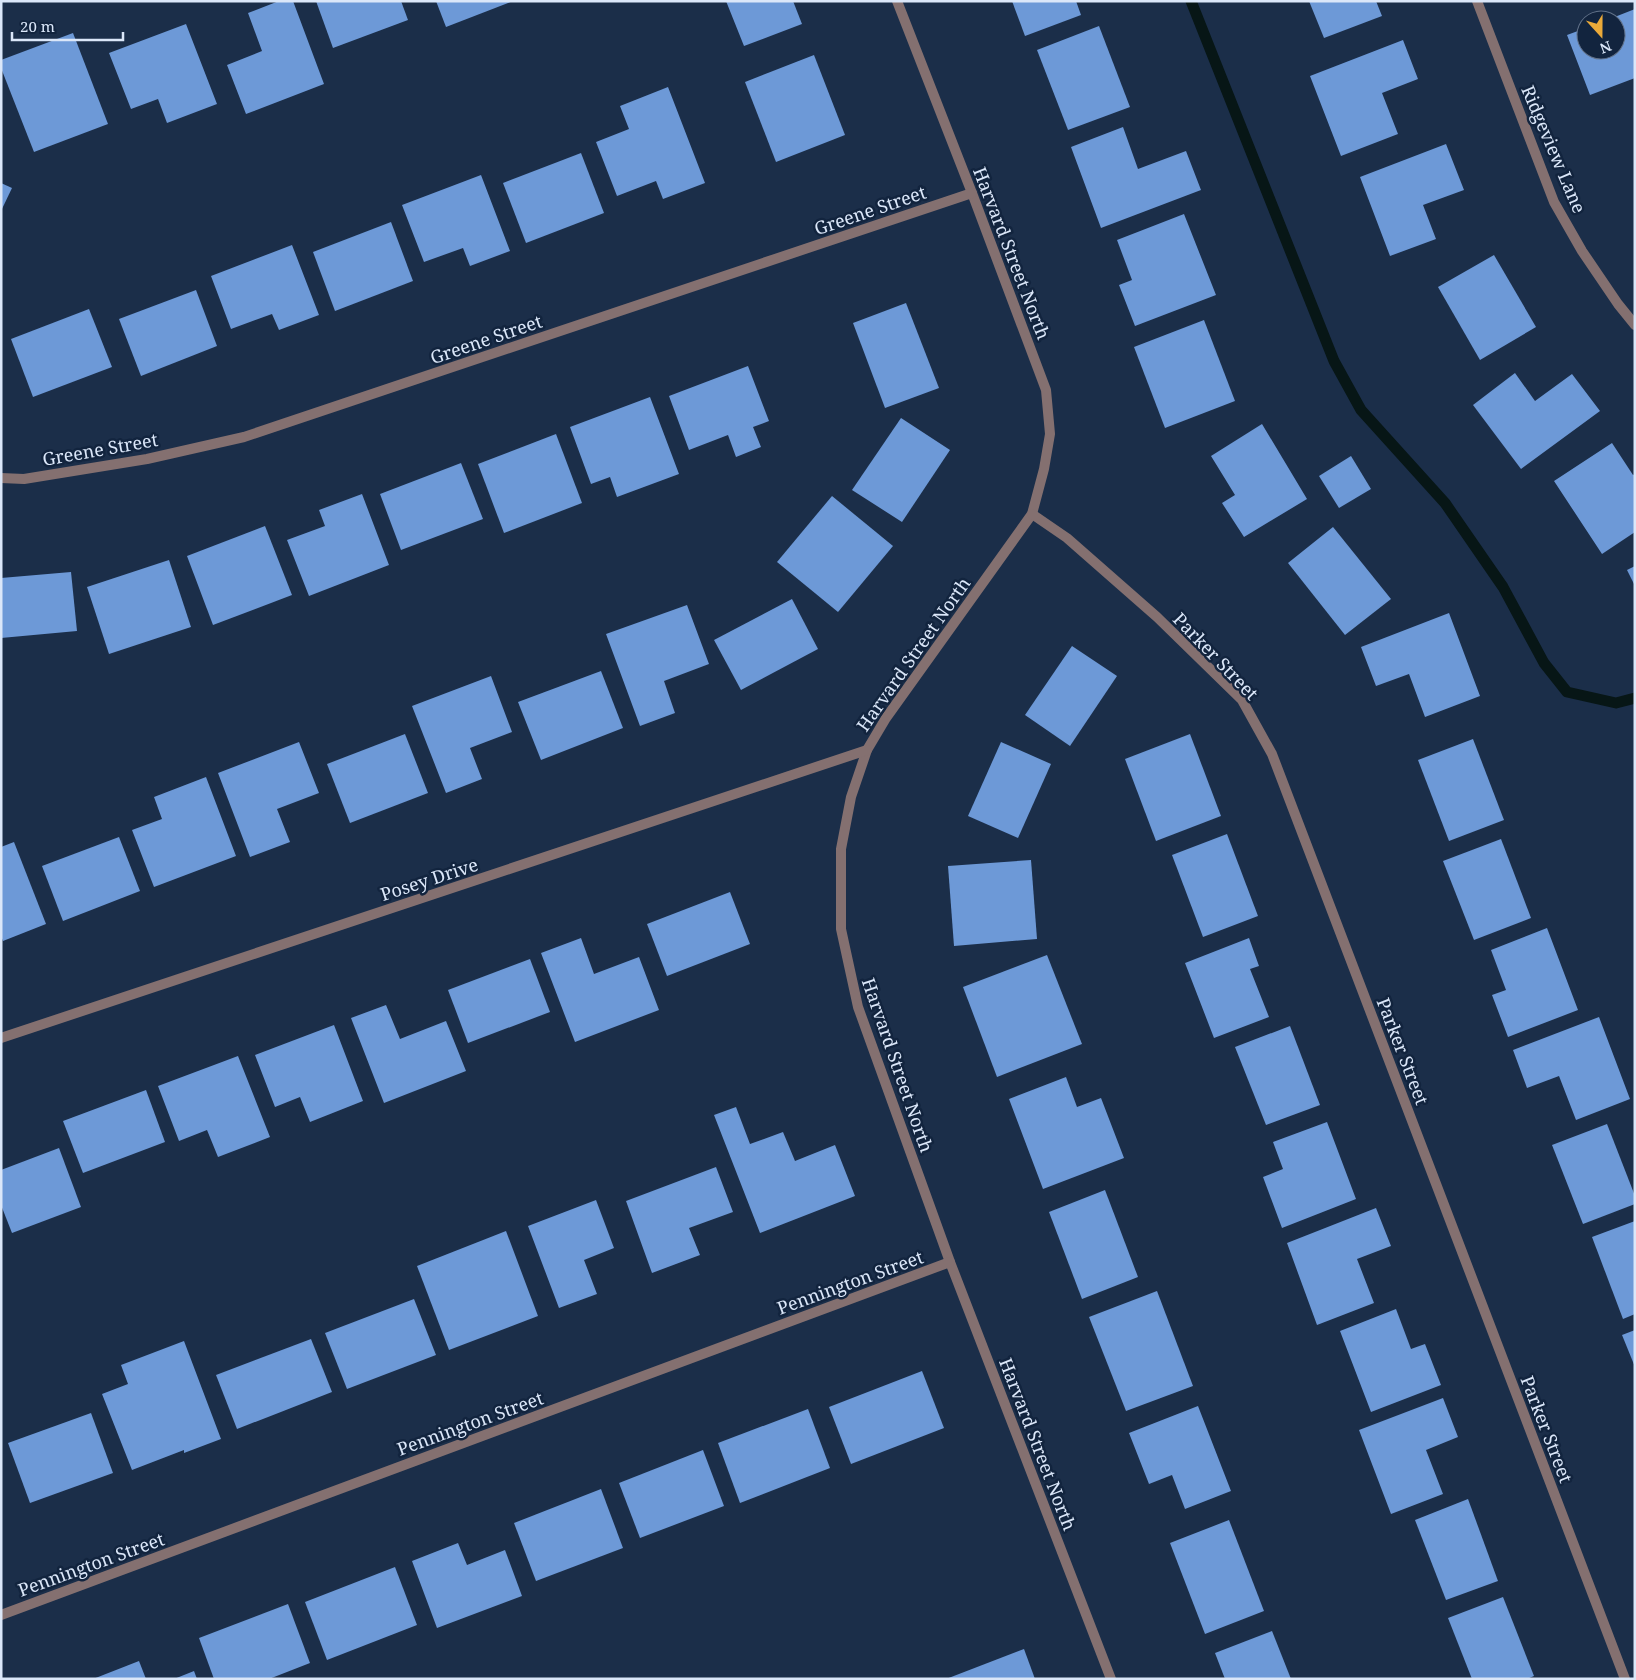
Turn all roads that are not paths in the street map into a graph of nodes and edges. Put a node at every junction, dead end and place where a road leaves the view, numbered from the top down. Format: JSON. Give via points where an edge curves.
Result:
{"nodes":[{"id":1,"x":898,"y":1,"type":"edge"},
{"id":2,"x":1477,"y":1,"type":"edge"},
{"id":3,"x":972,"y":193,"type":"junction"},
{"id":4,"x":1635,"y":325,"type":"edge"},
{"id":5,"x":1,"y":478,"type":"edge"},
{"id":6,"x":1032,"y":514,"type":"junction"},
{"id":7,"x":867,"y":750,"type":"junction"},
{"id":8,"x":1,"y":1038,"type":"edge"},
{"id":9,"x":950,"y":1262,"type":"junction"},
{"id":10,"x":1,"y":1614,"type":"edge"},
{"id":11,"x":1111,"y":1679,"type":"edge"},
{"id":12,"x":1625,"y":1679,"type":"edge"}],
"edges":[{"from":1,"to":3,"type":"street","name":"Harvard Street North"},
{"from":2,"to":4,"type":"street","name":"Ridgeview Lane","via":[[1554,202],[1582,251]]},
{"from":3,"to":5,"type":"street","name":"Greene Street","via":[[244,437],[147,459],[24,479]]},
{"from":3,"to":6,"type":"street","name":"Harvard Street North","via":[[1046,390],[1050,434]]},
{"from":6,"to":7,"type":"street","name":"Harvard Street North","via":[[886,718]]},
{"from":6,"to":12,"type":"street","name":"Parker Street","via":[[1067,538],[1157,616],[1242,700],[1272,754]]},
{"from":7,"to":8,"type":"street","name":"Posey Drive"},
{"from":7,"to":9,"type":"street","name":"Harvard Street North","via":[[851,796],[841,849],[841,929],[858,1007]]},
{"from":9,"to":10,"type":"street","name":"Pennington Street"},
{"from":9,"to":11,"type":"street","name":"Harvard Street North"}]}
